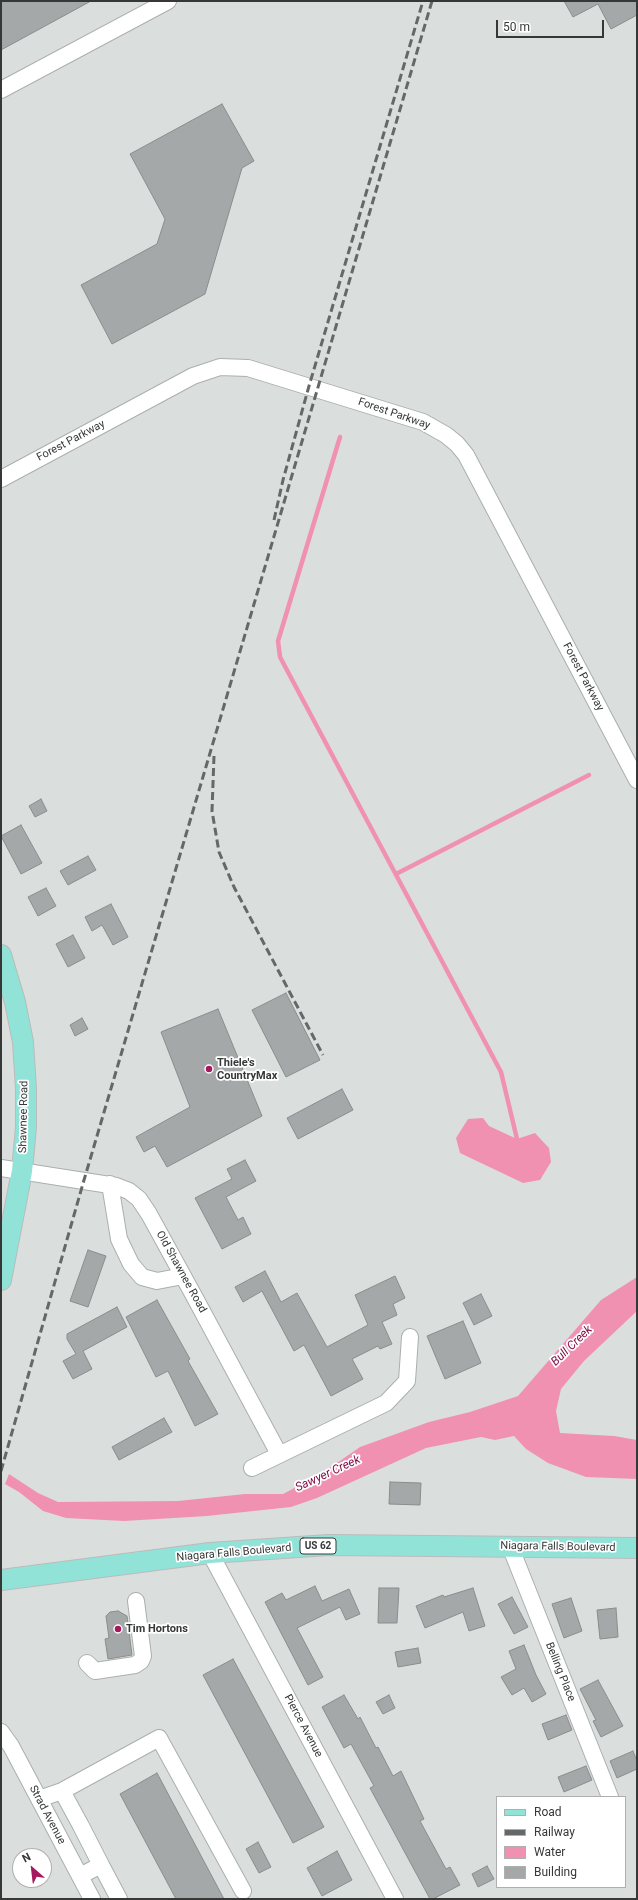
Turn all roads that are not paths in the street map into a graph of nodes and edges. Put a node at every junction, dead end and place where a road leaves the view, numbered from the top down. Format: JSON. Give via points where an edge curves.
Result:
{"nodes":[{"id":1,"x":168,"y":1,"type":"edge"},
{"id":2,"x":1,"y":90,"type":"edge"},
{"id":3,"x":1,"y":479,"type":"edge"},
{"id":4,"x":637,"y":780,"type":"edge"},
{"id":5,"x":1,"y":955,"type":"edge"},
{"id":6,"x":1,"y":1168,"type":"edge"},
{"id":7,"x":22,"y":1170,"type":"junction"},
{"id":8,"x":110,"y":1184,"type":"junction"},
{"id":9,"x":183,"y":1276,"type":"junction"},
{"id":10,"x":1,"y":1280,"type":"edge"},
{"id":11,"x":410,"y":1338,"type":"dead end"},
{"id":12,"x":279,"y":1454,"type":"junction"},
{"id":13,"x":252,"y":1468,"type":"dead end"},
{"id":14,"x":510,"y":1546,"type":"junction"},
{"id":15,"x":637,"y":1548,"type":"edge"},
{"id":16,"x":210,"y":1553,"type":"junction"},
{"id":17,"x":1,"y":1580,"type":"edge"},
{"id":18,"x":136,"y":1601,"type":"dead end"},
{"id":19,"x":86,"y":1663,"type":"dead end"},
{"id":20,"x":1,"y":1732,"type":"edge"},
{"id":21,"x":62,"y":1791,"type":"junction"},
{"id":22,"x":610,"y":1796,"type":"edge"},
{"id":23,"x":39,"y":1799,"type":"junction"},
{"id":24,"x":101,"y":1865,"type":"junction"},
{"id":25,"x":80,"y":1876,"type":"junction"},
{"id":26,"x":243,"y":1891,"type":"dead end"},
{"id":27,"x":389,"y":1897,"type":"edge"},
{"id":28,"x":92,"y":1899,"type":"edge"},
{"id":29,"x":119,"y":1899,"type":"edge"}],
"edges":[{"from":1,"to":2,"type":"street"},
{"from":3,"to":4,"type":"street","name":"Forest Parkway","via":[[192,376],[220,367],[248,368],[423,422],[446,435],[466,455]]},
{"from":5,"to":7,"type":"main road","name":"Shawnee Road","via":[[15,1002],[23,1042],[26,1127]]},
{"from":6,"to":7,"type":"street","name":"Old Shawnee Road"},
{"from":7,"to":8,"type":"street","name":"Old Shawnee Road"},
{"from":7,"to":10,"type":"main road","name":"Shawnee Road"},
{"from":8,"to":9,"type":"street","name":"Old Shawnee Road","via":[[129,1191],[139,1200]]},
{"from":8,"to":9,"type":"street","via":[[119,1239],[130,1264],[142,1277],[157,1281]]},
{"from":9,"to":12,"type":"street","name":"Old Shawnee Road"},
{"from":11,"to":12,"type":"street","via":[[407,1381],[386,1403]]},
{"from":12,"to":13,"type":"street"},
{"from":14,"to":15,"type":"main road","name":"Niagara Falls Boulevard","number":"US 62"},
{"from":14,"to":16,"type":"main road","name":"Niagara Falls Boulevard","number":"US 62","via":[[328,1545]]},
{"from":14,"to":22,"type":"street","name":"Belling Place"},
{"from":16,"to":17,"type":"main road","name":"Niagara Falls Boulevard","number":"US 62"},
{"from":16,"to":27,"type":"street","name":"Pierce Avenue"},
{"from":18,"to":19,"type":"street","via":[[143,1656],[141,1661],[135,1665],[95,1671]]},
{"from":20,"to":23,"type":"street","name":"Strad Avenue"},
{"from":21,"to":23,"type":"street"},
{"from":21,"to":24,"type":"street"},
{"from":21,"to":26,"type":"street","via":[[160,1738]]},
{"from":23,"to":25,"type":"street","name":"Strad Avenue"},
{"from":24,"to":25,"type":"street"},
{"from":24,"to":29,"type":"street"},
{"from":25,"to":28,"type":"street","name":"Strad Avenue"}]}
